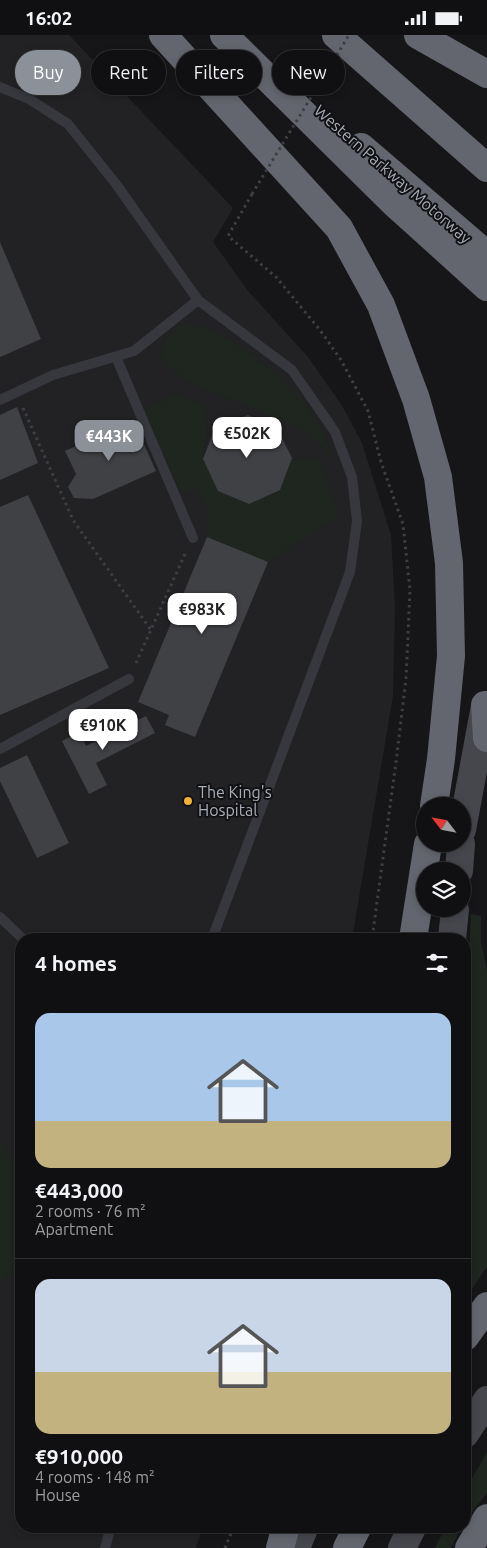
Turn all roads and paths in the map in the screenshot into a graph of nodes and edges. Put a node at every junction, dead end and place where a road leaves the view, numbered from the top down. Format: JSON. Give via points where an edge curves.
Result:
{"nodes":[{"id":1,"x":163,"y":35,"type":"edge"},
{"id":2,"x":224,"y":35,"type":"edge"},
{"id":3,"x":230,"y":35,"type":"edge"},
{"id":4,"x":336,"y":35,"type":"edge"},
{"id":5,"x":349,"y":35,"type":"edge"},
{"id":6,"x":421,"y":37,"type":"edge"},
{"id":7,"x":487,"y":59,"type":"edge"},
{"id":8,"x":487,"y":74,"type":"edge"},
{"id":9,"x":0,"y":87,"type":"edge"},
{"id":10,"x":487,"y":168,"type":"edge"},
{"id":11,"x":252,"y":194,"type":"dead end"},
{"id":12,"x":487,"y":255,"type":"edge"},
{"id":13,"x":487,"y":287,"type":"edge"},
{"id":14,"x":198,"y":299,"type":"junction"},
{"id":15,"x":116,"y":357,"type":"junction"},
{"id":16,"x":16,"y":393,"type":"junction"},
{"id":17,"x":0,"y":400,"type":"edge"},
{"id":18,"x":193,"y":538,"type":"joint"},
{"id":19,"x":151,"y":630,"type":"junction"},
{"id":20,"x":129,"y":679,"type":"joint"},
{"id":21,"x":486,"y":701,"type":"edge"},
{"id":22,"x":487,"y":738,"type":"edge"},
{"id":23,"x":0,"y":749,"type":"edge"},
{"id":24,"x":435,"y":797,"type":"edge"},
{"id":25,"x":468,"y":797,"type":"edge"},
{"id":26,"x":427,"y":853,"type":"edge"},
{"id":27,"x":0,"y":917,"type":"edge"},
{"id":28,"x":454,"y":917,"type":"edge"},
{"id":29,"x":17,"y":933,"type":"edge"},
{"id":30,"x":214,"y":933,"type":"edge"},
{"id":31,"x":414,"y":933,"type":"edge"},
{"id":32,"x":453,"y":933,"type":"edge"},
{"id":33,"x":487,"y":1306,"type":"edge"},
{"id":34,"x":471,"y":1329,"type":"edge"},
{"id":35,"x":487,"y":1400,"type":"edge"},
{"id":36,"x":471,"y":1425,"type":"edge"},
{"id":37,"x":487,"y":1518,"type":"edge"},
{"id":38,"x":109,"y":1533,"type":"edge"},
{"id":39,"x":231,"y":1533,"type":"edge"},
{"id":40,"x":284,"y":1533,"type":"edge"},
{"id":41,"x":302,"y":1533,"type":"edge"},
{"id":42,"x":354,"y":1533,"type":"edge"},
{"id":43,"x":410,"y":1533,"type":"edge"},
{"id":44,"x":104,"y":1548,"type":"edge"},
{"id":45,"x":225,"y":1548,"type":"edge"},
{"id":46,"x":280,"y":1548,"type":"edge"},
{"id":47,"x":296,"y":1548,"type":"edge"},
{"id":48,"x":347,"y":1548,"type":"edge"},
{"id":49,"x":402,"y":1548,"type":"edge"},
{"id":50,"x":469,"y":1548,"type":"edge"}],
"edges":[{"from":1,"to":24,"type":"highway","via":[[339,228],[382,305],[416,399],[438,477],[449,563],[452,656]]},
{"from":2,"to":13,"type":"highway","via":[[393,202]]},
{"from":3,"to":12,"type":"highway","name":"Western Parkway Motorway"},
{"from":4,"to":10,"type":"highway"},
{"from":5,"to":11,"type":"path","bridge":true},
{"from":6,"to":7,"type":"highway"},
{"from":6,"to":8,"type":"highway"},
{"from":9,"to":14,"type":"lane","via":[[29,99],[68,124]]},
{"from":14,"to":15,"type":"lane","via":[[134,351]]},
{"from":14,"to":30,"type":"lane","via":[[292,369],[335,432],[352,477],[357,521],[350,572]]},
{"from":15,"to":16,"type":"lane","via":[[53,375]]},
{"from":15,"to":18,"type":"lane"},
{"from":16,"to":17,"type":"lane"},
{"from":16,"to":19,"type":"path","via":[[73,521]]},
{"from":18,"to":19,"type":"path"},
{"from":19,"to":20,"type":"path"},
{"from":20,"to":23,"type":"lane"},
{"from":21,"to":22,"type":"highway"},
{"from":21,"to":25,"type":"main road"},
{"from":26,"to":31,"type":"highway"},
{"from":27,"to":29,"type":"lane"},
{"from":28,"to":32,"type":"main road"},
{"from":33,"to":34,"type":"highway"},
{"from":35,"to":36,"type":"main road"},
{"from":37,"to":50,"type":"highway"},
{"from":38,"to":44,"type":"lane"},
{"from":39,"to":45,"type":"path"},
{"from":40,"to":46,"type":"highway"},
{"from":41,"to":47,"type":"main road"},
{"from":42,"to":48,"type":"highway"},
{"from":43,"to":49,"type":"main road"}]}
